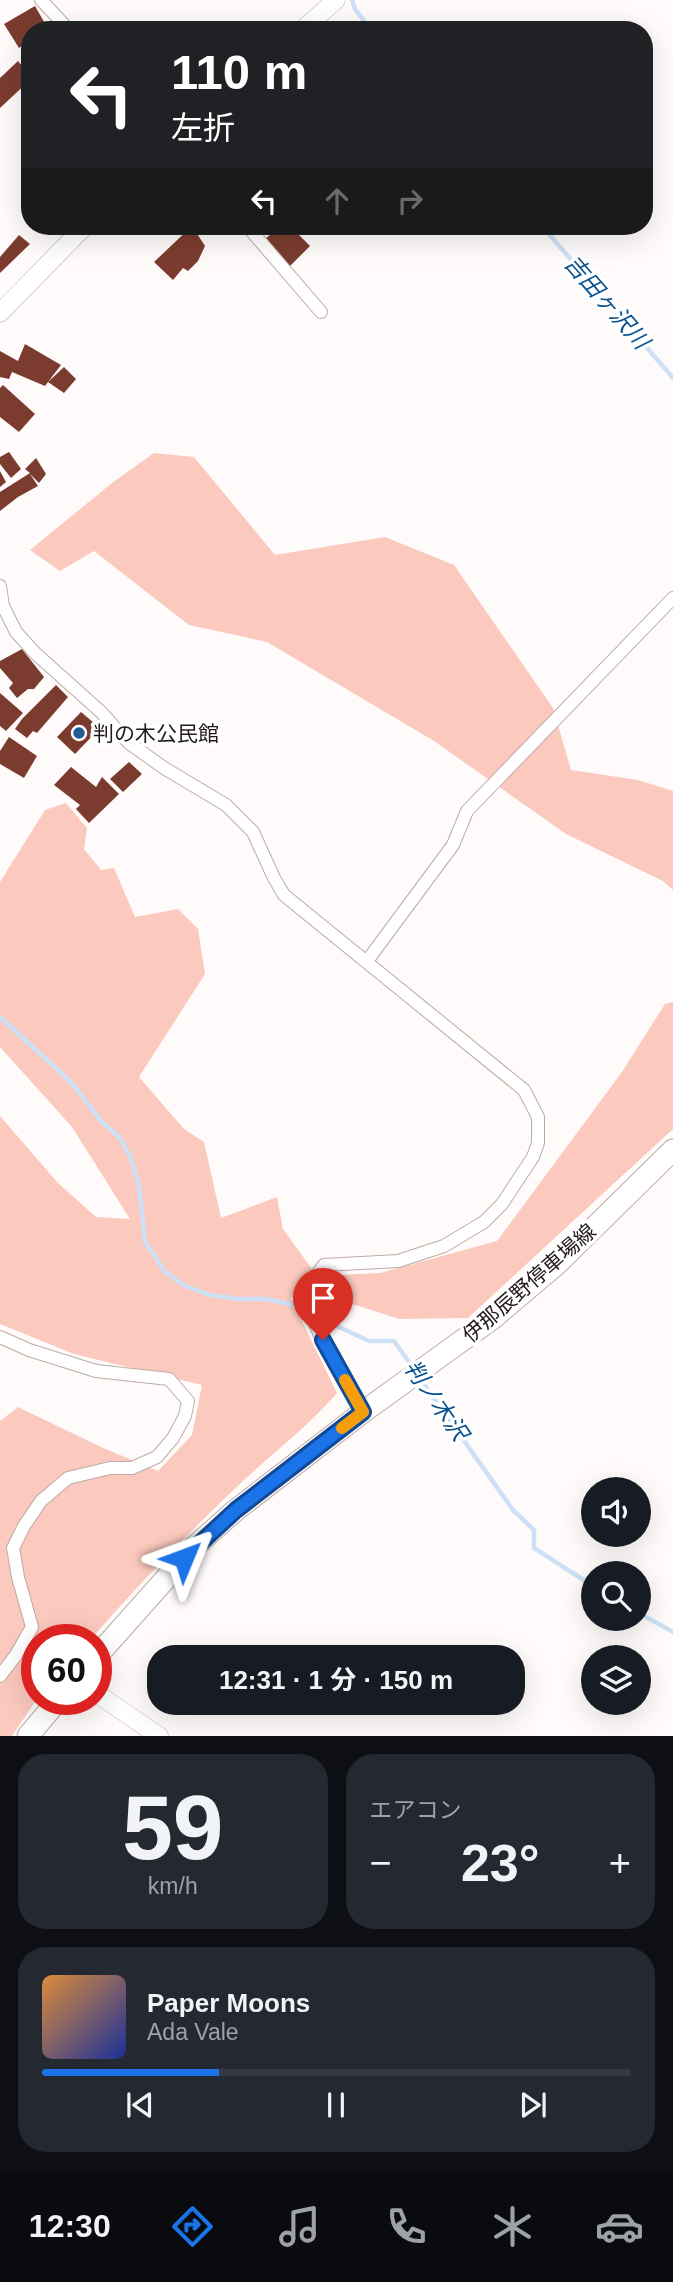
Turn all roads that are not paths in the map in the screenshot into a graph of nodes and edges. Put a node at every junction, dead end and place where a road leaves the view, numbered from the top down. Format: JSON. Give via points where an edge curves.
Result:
{"nodes":[{"id":1,"x":41,"y":0,"type":"edge"},
{"id":2,"x":336,"y":0,"type":"edge"},
{"id":3,"x":61,"y":21,"type":"edge"},
{"id":4,"x":312,"y":21,"type":"edge"},
{"id":5,"x":76,"y":235,"type":"edge"},
{"id":6,"x":255,"y":235,"type":"edge"},
{"id":7,"x":321,"y":312,"type":"dead end"},
{"id":8,"x":0,"y":313,"type":"edge"},
{"id":9,"x":0,"y":586,"type":"edge"},
{"id":10,"x":673,"y":598,"type":"edge"},
{"id":11,"x":367,"y":961,"type":"junction"},
{"id":12,"x":673,"y":1150,"type":"edge"},
{"id":13,"x":0,"y":1337,"type":"edge"},
{"id":14,"x":363,"y":1412,"type":"junction"},
{"id":15,"x":112,"y":1639,"type":"edge"},
{"id":16,"x":0,"y":1676,"type":"edge"},
{"id":17,"x":112,"y":1704,"type":"edge"},
{"id":18,"x":46,"y":1715,"type":"edge"},
{"id":19,"x":28,"y":1736,"type":"edge"},
{"id":20,"x":159,"y":1736,"type":"edge"}],
"edges":[{"from":1,"to":3,"type":"street"},
{"from":2,"to":4,"type":"street"},
{"from":5,"to":8,"type":"street"},
{"from":6,"to":7,"type":"street"},
{"from":9,"to":11,"type":"street","via":[[3,606],[16,632],[35,653],[129,743],[226,805],[253,832],[284,895]]},
{"from":10,"to":11,"type":"street","via":[[467,811],[453,845]]},
{"from":11,"to":14,"type":"street","via":[[524,1090],[538,1117],[538,1143],[502,1204],[484,1222],[444,1246],[398,1261],[324,1265],[306,1289],[308,1307]]},
{"from":12,"to":14,"type":"main road","name":"伊那辰野停車場線","via":[[557,1264],[492,1319]]},
{"from":13,"to":16,"type":"street","via":[[96,1371],[169,1379],[188,1401],[173,1438],[157,1457],[132,1468],[68,1478],[41,1501],[13,1548],[32,1627]]},
{"from":14,"to":15,"type":"main road","name":"伊那辰野停車場線","via":[[194,1547]]},
{"from":17,"to":20,"type":"street"},
{"from":18,"to":19,"type":"main road"}]}
